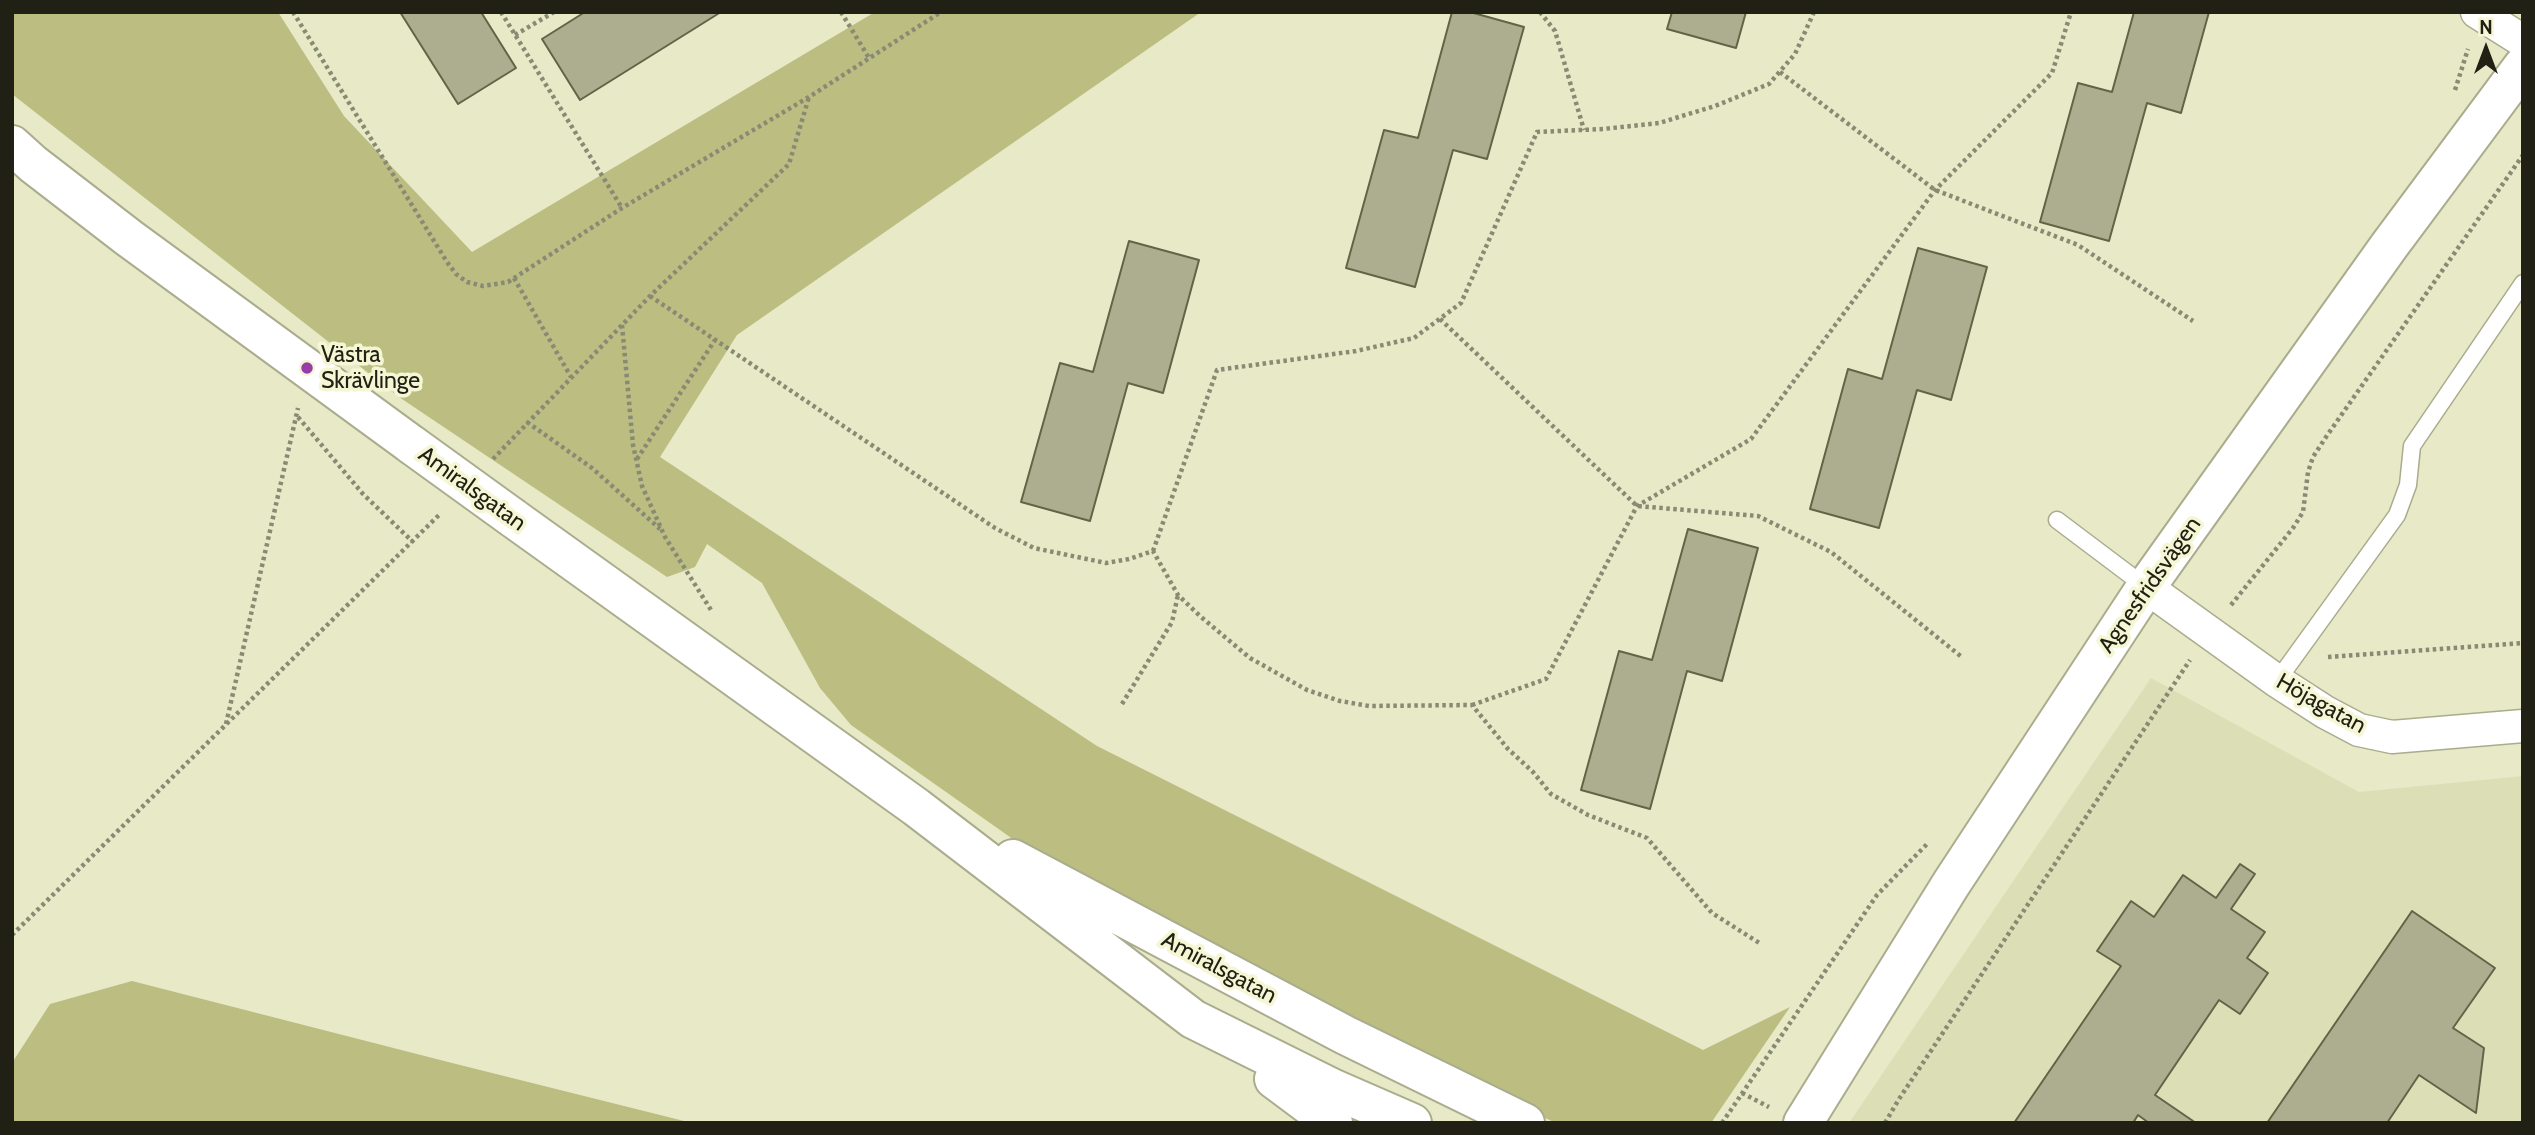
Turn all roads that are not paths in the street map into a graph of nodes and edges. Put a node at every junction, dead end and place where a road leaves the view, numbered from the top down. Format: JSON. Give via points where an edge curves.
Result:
{"nodes":[{"id":1,"x":2477,"y":12,"type":"edge"},
{"id":2,"x":2523,"y":41,"type":"edge"},
{"id":3,"x":2523,"y":66,"type":"edge"},
{"id":4,"x":19,"y":155,"type":"edge"},
{"id":5,"x":2523,"y":283,"type":"edge"},
{"id":6,"x":2057,"y":520,"type":"dead end"},
{"id":7,"x":2146,"y":587,"type":"junction"},
{"id":8,"x":2277,"y":681,"type":"junction"},
{"id":9,"x":2523,"y":726,"type":"edge"},
{"id":10,"x":916,"y":807,"type":"junction"},
{"id":11,"x":1193,"y":1020,"type":"junction"},
{"id":12,"x":1333,"y":1123,"type":"edge"},
{"id":13,"x":1412,"y":1123,"type":"edge"},
{"id":14,"x":1525,"y":1123,"type":"edge"},
{"id":15,"x":1803,"y":1123,"type":"edge"}],
"edges":[{"from":1,"to":2,"type":"street"},
{"from":3,"to":7,"type":"main road","name":"Agnesfridsvägen"},
{"from":4,"to":10,"type":"main road","name":"Amiralsgatan","bridge":true,"via":[[412,445]]},
{"from":5,"to":8,"type":"lane","via":[[2412,446],[2408,485],[2397,515]]},
{"from":6,"to":7,"type":"lane"},
{"from":7,"to":8,"type":"street","name":"Höjagatan"},
{"from":7,"to":15,"type":"main road","name":"Agnesfridsvägen","via":[[1951,884]]},
{"from":8,"to":9,"type":"street","name":"Höjagatan","via":[[2359,730],[2392,737]]},
{"from":10,"to":11,"type":"main road","name":"Amiralsgatan"},
{"from":10,"to":14,"type":"main road","name":"Amiralsgatan","via":[[1345,1035]]},
{"from":11,"to":12,"type":"main road"},
{"from":11,"to":13,"type":"main road","name":"Amiralsgatan"}]}
